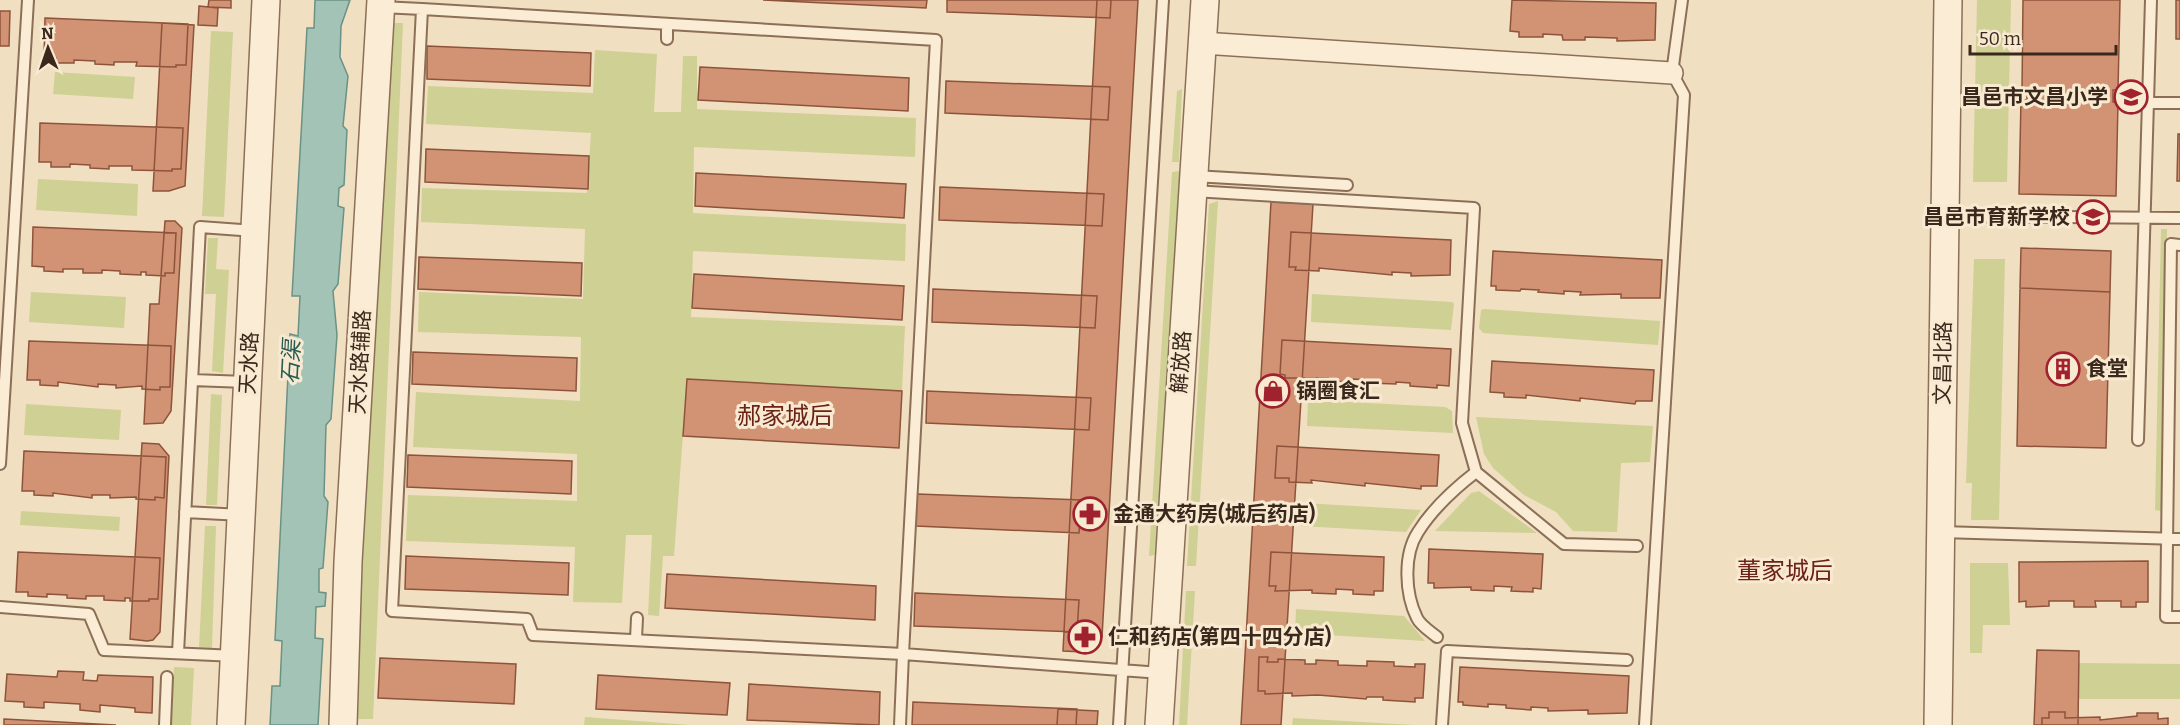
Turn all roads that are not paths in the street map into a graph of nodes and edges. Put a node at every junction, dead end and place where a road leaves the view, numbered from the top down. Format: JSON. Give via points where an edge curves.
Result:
{"nodes":[{"id":1,"x":28,"y":0,"type":"edge"},
{"id":2,"x":266,"y":0,"type":"edge"},
{"id":3,"x":1163,"y":0,"type":"edge"},
{"id":4,"x":1205,"y":0,"type":"edge"},
{"id":5,"x":1682,"y":0,"type":"edge"},
{"id":6,"x":1948,"y":0,"type":"edge"},
{"id":7,"x":2151,"y":0,"type":"edge"},
{"id":8,"x":381,"y":3,"type":"edge"},
{"id":9,"x":422,"y":9,"type":"junction"},
{"id":10,"x":667,"y":25,"type":"junction"},
{"id":11,"x":667,"y":39,"type":"dead end"},
{"id":12,"x":1202,"y":43,"type":"junction"},
{"id":13,"x":1672,"y":73,"type":"junction"},
{"id":14,"x":2149,"y":103,"type":"junction"},
{"id":15,"x":2180,"y":103,"type":"edge"},
{"id":16,"x":1193,"y":184,"type":"junction"},
{"id":17,"x":1347,"y":185,"type":"dead end"},
{"id":18,"x":1946,"y":216,"type":"junction"},
{"id":19,"x":2146,"y":218,"type":"junction"},
{"id":20,"x":2180,"y":218,"type":"edge"},
{"id":21,"x":255,"y":231,"type":"junction"},
{"id":22,"x":2180,"y":244,"type":"edge"},
{"id":23,"x":5,"y":293,"type":"edge"},
{"id":24,"x":2175,"y":321,"type":"edge"},
{"id":25,"x":2175,"y":361,"type":"edge"},
{"id":26,"x":2,"y":379,"type":"edge"},
{"id":27,"x":192,"y":380,"type":"junction"},
{"id":28,"x":248,"y":382,"type":"junction"},
{"id":29,"x":2174,"y":422,"type":"edge"},
{"id":30,"x":2138,"y":440,"type":"dead end"},
{"id":31,"x":2168,"y":463,"type":"junction"},
{"id":32,"x":2180,"y":463,"type":"edge"},
{"id":33,"x":0,"y":464,"type":"edge"},
{"id":34,"x":1476,"y":471,"type":"junction"},
{"id":35,"x":185,"y":512,"type":"junction"},
{"id":36,"x":242,"y":515,"type":"junction"},
{"id":37,"x":1941,"y":532,"type":"junction"},
{"id":38,"x":2166,"y":538,"type":"junction"},
{"id":39,"x":2180,"y":538,"type":"edge"},
{"id":40,"x":1637,"y":546,"type":"dead end"},
{"id":41,"x":0,"y":607,"type":"edge"},
{"id":42,"x":2180,"y":617,"type":"edge"},
{"id":43,"x":637,"y":618,"type":"dead end"},
{"id":44,"x":1437,"y":637,"type":"dead end"},
{"id":45,"x":636,"y":639,"type":"junction"},
{"id":46,"x":177,"y":653,"type":"junction"},
{"id":47,"x":903,"y":654,"type":"junction"},
{"id":48,"x":236,"y":656,"type":"junction"},
{"id":49,"x":1627,"y":660,"type":"dead end"},
{"id":50,"x":1122,"y":670,"type":"junction"},
{"id":51,"x":1162,"y":673,"type":"junction"},
{"id":52,"x":167,"y":677,"type":"dead end"},
{"id":53,"x":165,"y":725,"type":"edge"},
{"id":54,"x":231,"y":725,"type":"edge"},
{"id":55,"x":343,"y":725,"type":"edge"},
{"id":56,"x":900,"y":725,"type":"edge"},
{"id":57,"x":1119,"y":725,"type":"edge"},
{"id":58,"x":1159,"y":725,"type":"edge"},
{"id":59,"x":1442,"y":725,"type":"edge"},
{"id":60,"x":1645,"y":725,"type":"edge"},
{"id":61,"x":1938,"y":725,"type":"edge"}],
"edges":[{"from":1,"to":23,"type":"lane"},
{"from":2,"to":21,"type":"street","name":"天水路"},
{"from":3,"to":50,"type":"lane"},
{"from":4,"to":12,"type":"street","name":"解放路"},
{"from":5,"to":13,"type":"lane"},
{"from":6,"to":18,"type":"street","name":"文昌北路"},
{"from":7,"to":14,"type":"lane"},
{"from":8,"to":9,"type":"lane"},
{"from":8,"to":55,"type":"street","name":"天水路辅路","via":[[349,550]]},
{"from":9,"to":10,"type":"lane"},
{"from":9,"to":45,"type":"lane","via":[[392,611],[527,619],[533,635]]},
{"from":10,"to":11,"type":"lane"},
{"from":10,"to":47,"type":"lane","via":[[936,40]]},
{"from":12,"to":13,"type":"street"},
{"from":12,"to":16,"type":"street","name":"解放路"},
{"from":13,"to":60,"type":"lane","via":[[1684,95]]},
{"from":14,"to":15,"type":"lane"},
{"from":14,"to":19,"type":"lane"},
{"from":16,"to":17,"type":"lane"},
{"from":16,"to":34,"type":"lane","via":[[1474,208],[1462,423]]},
{"from":16,"to":51,"type":"street","name":"解放路"},
{"from":18,"to":19,"type":"lane"},
{"from":18,"to":37,"type":"street","name":"文昌北路"},
{"from":19,"to":20,"type":"lane"},
{"from":19,"to":30,"type":"lane"},
{"from":21,"to":27,"type":"lane","via":[[200,227]]},
{"from":21,"to":28,"type":"street","name":"天水路"},
{"from":22,"to":24,"type":"lane","via":[[2171,244]]},
{"from":23,"to":26,"type":"lane"},
{"from":24,"to":25,"type":"lane"},
{"from":25,"to":29,"type":"lane"},
{"from":26,"to":33,"type":"lane"},
{"from":27,"to":28,"type":"lane"},
{"from":27,"to":35,"type":"lane"},
{"from":28,"to":36,"type":"street","name":"天水路"},
{"from":29,"to":31,"type":"lane"},
{"from":31,"to":32,"type":"lane"},
{"from":31,"to":38,"type":"lane"},
{"from":34,"to":40,"type":"lane","via":[[1564,544]]},
{"from":34,"to":44,"type":"lane","via":[[1433,511],[1416,534],[1408,561],[1408,588],[1417,619]]},
{"from":35,"to":36,"type":"lane"},
{"from":35,"to":46,"type":"lane"},
{"from":36,"to":48,"type":"street","name":"天水路"},
{"from":37,"to":38,"type":"lane"},
{"from":37,"to":61,"type":"street","name":"文昌北路"},
{"from":38,"to":39,"type":"lane"},
{"from":38,"to":42,"type":"lane","via":[[2166,617]]},
{"from":41,"to":46,"type":"lane","via":[[89,614],[104,650]]},
{"from":43,"to":45,"type":"lane"},
{"from":45,"to":47,"type":"lane"},
{"from":46,"to":48,"type":"lane"},
{"from":47,"to":50,"type":"lane"},
{"from":47,"to":56,"type":"lane"},
{"from":48,"to":54,"type":"street","name":"天水路"},
{"from":49,"to":59,"type":"lane","via":[[1447,651]]},
{"from":50,"to":51,"type":"lane"},
{"from":50,"to":57,"type":"lane"},
{"from":51,"to":58,"type":"street","name":"解放路"},
{"from":52,"to":53,"type":"lane"}]}
